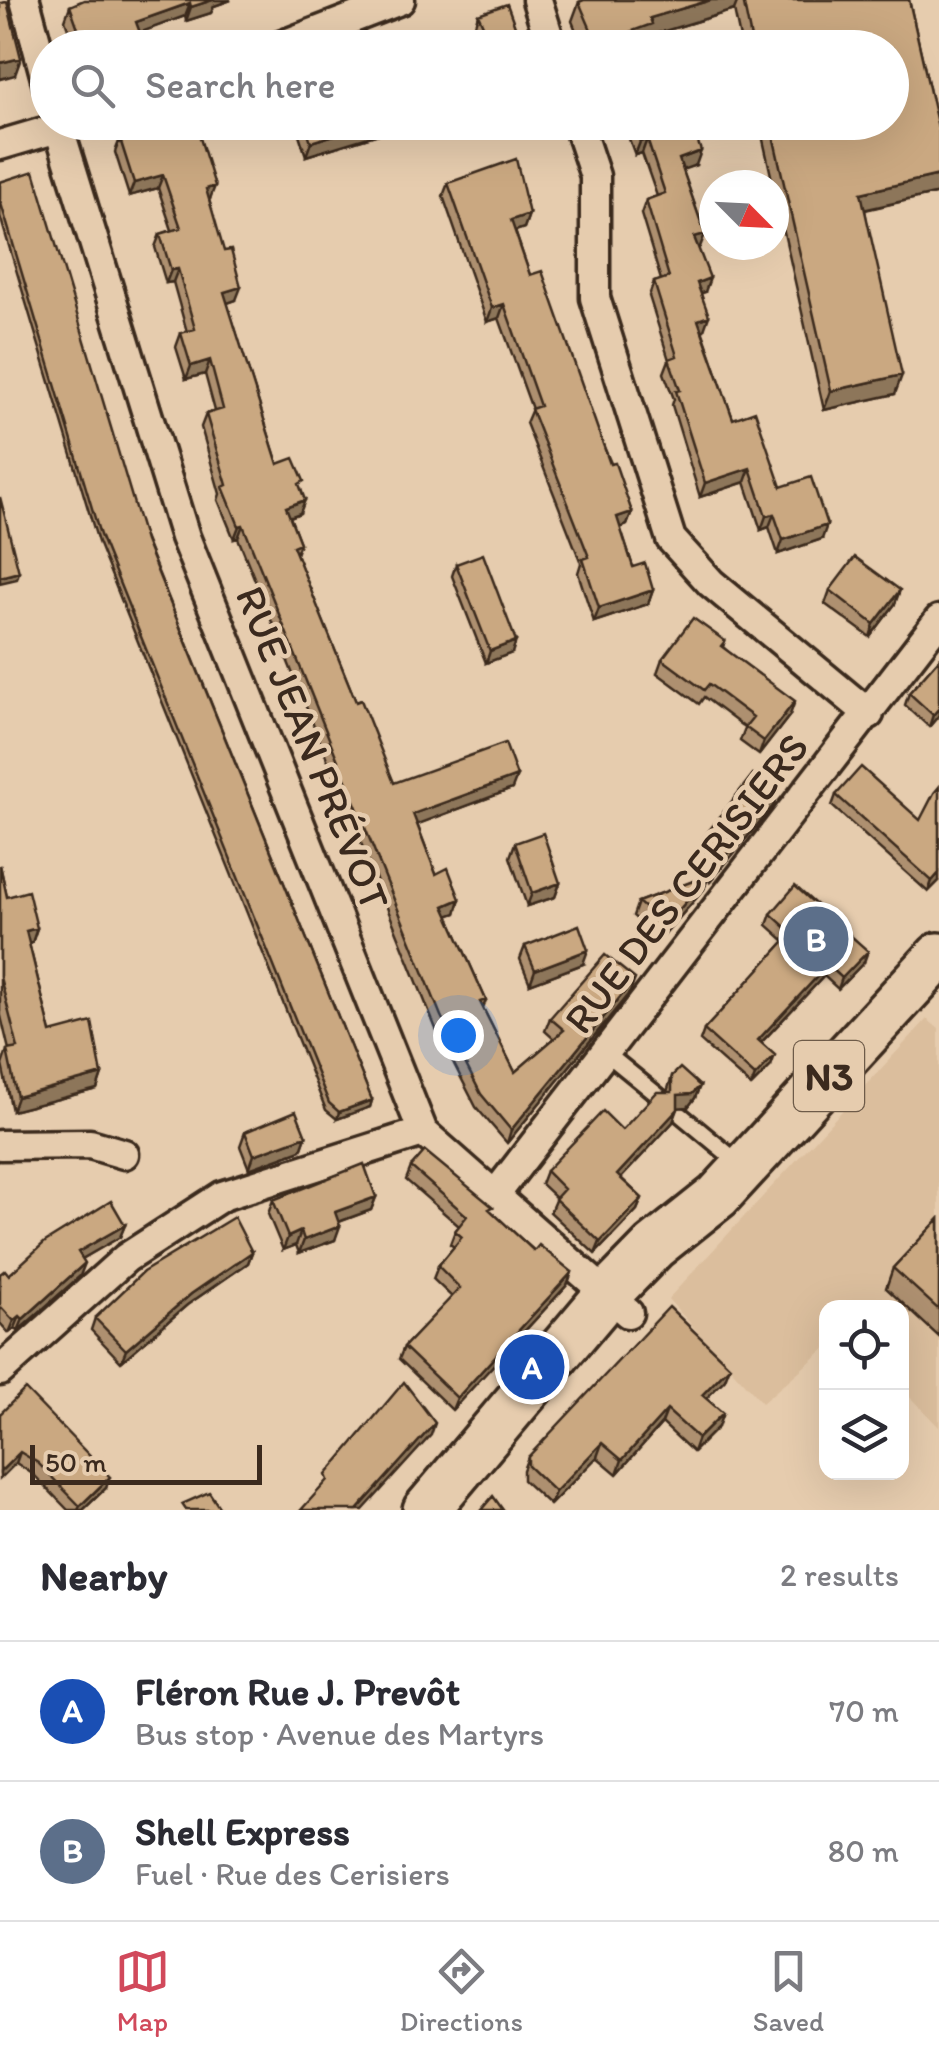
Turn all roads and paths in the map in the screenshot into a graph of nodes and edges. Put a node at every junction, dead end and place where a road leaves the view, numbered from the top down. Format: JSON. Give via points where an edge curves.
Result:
{"nodes":[{"id":1,"x":25,"y":0,"type":"edge"},
{"id":2,"x":400,"y":0,"type":"edge"},
{"id":3,"x":537,"y":0,"type":"edge"},
{"id":4,"x":33,"y":30,"type":"edge"},
{"id":5,"x":322,"y":30,"type":"edge"},
{"id":6,"x":546,"y":30,"type":"edge"},
{"id":7,"x":30,"y":135,"type":"edge"},
{"id":8,"x":68,"y":140,"type":"edge"},
{"id":9,"x":584,"y":140,"type":"edge"},
{"id":10,"x":0,"y":144,"type":"edge"},
{"id":11,"x":939,"y":620,"type":"edge"},
{"id":12,"x":869,"y":714,"type":"junction"},
{"id":13,"x":939,"y":956,"type":"edge"},
{"id":14,"x":606,"y":1053,"type":"junction"},
{"id":15,"x":660,"y":1097,"type":"edge"},
{"id":16,"x":681,"y":1114,"type":"edge"},
{"id":17,"x":423,"y":1132,"type":"junction"},
{"id":18,"x":0,"y":1145,"type":"edge"},
{"id":19,"x":124,"y":1154,"type":"dead end"},
{"id":20,"x":726,"y":1189,"type":"junction"},
{"id":21,"x":495,"y":1195,"type":"junction"},
{"id":22,"x":618,"y":1303,"type":"junction"},
{"id":23,"x":0,"y":1372,"type":"edge"},
{"id":24,"x":426,"y":1510,"type":"edge"}],
"edges":[{"from":1,"to":4,"type":"street"},
{"from":2,"to":5,"type":"street"},
{"from":3,"to":6,"type":"street"},
{"from":7,"to":10,"type":"street"},
{"from":8,"to":17,"type":"street","name":"RUE JEAN PRÉVOT","via":[[185,537]]},
{"from":9,"to":12,"type":"street","via":[[595,176],[595,298],[671,540],[710,583]]},
{"from":11,"to":12,"type":"street","name":"RUE DES CERISIERS"},
{"from":12,"to":14,"type":"street","name":"RUE DES CERISIERS"},
{"from":13,"to":20,"type":"main road","number":"N3"},
{"from":14,"to":15,"type":"lane"},
{"from":14,"to":21,"type":"street","name":"RUE DES CERISIERS"},
{"from":16,"to":20,"type":"lane"},
{"from":17,"to":21,"type":"street","name":"RUE JEAN PRÉVOT"},
{"from":17,"to":23,"type":"street","via":[[222,1196],[126,1258]]},
{"from":18,"to":19,"type":"street","via":[[90,1144]]},
{"from":20,"to":22,"type":"main road","number":"N3"},
{"from":21,"to":22,"type":"street","name":"RUE JEAN PRÉVOT"},
{"from":22,"to":24,"type":"main road","number":"N3","via":[[551,1398],[482,1448]]}]}
